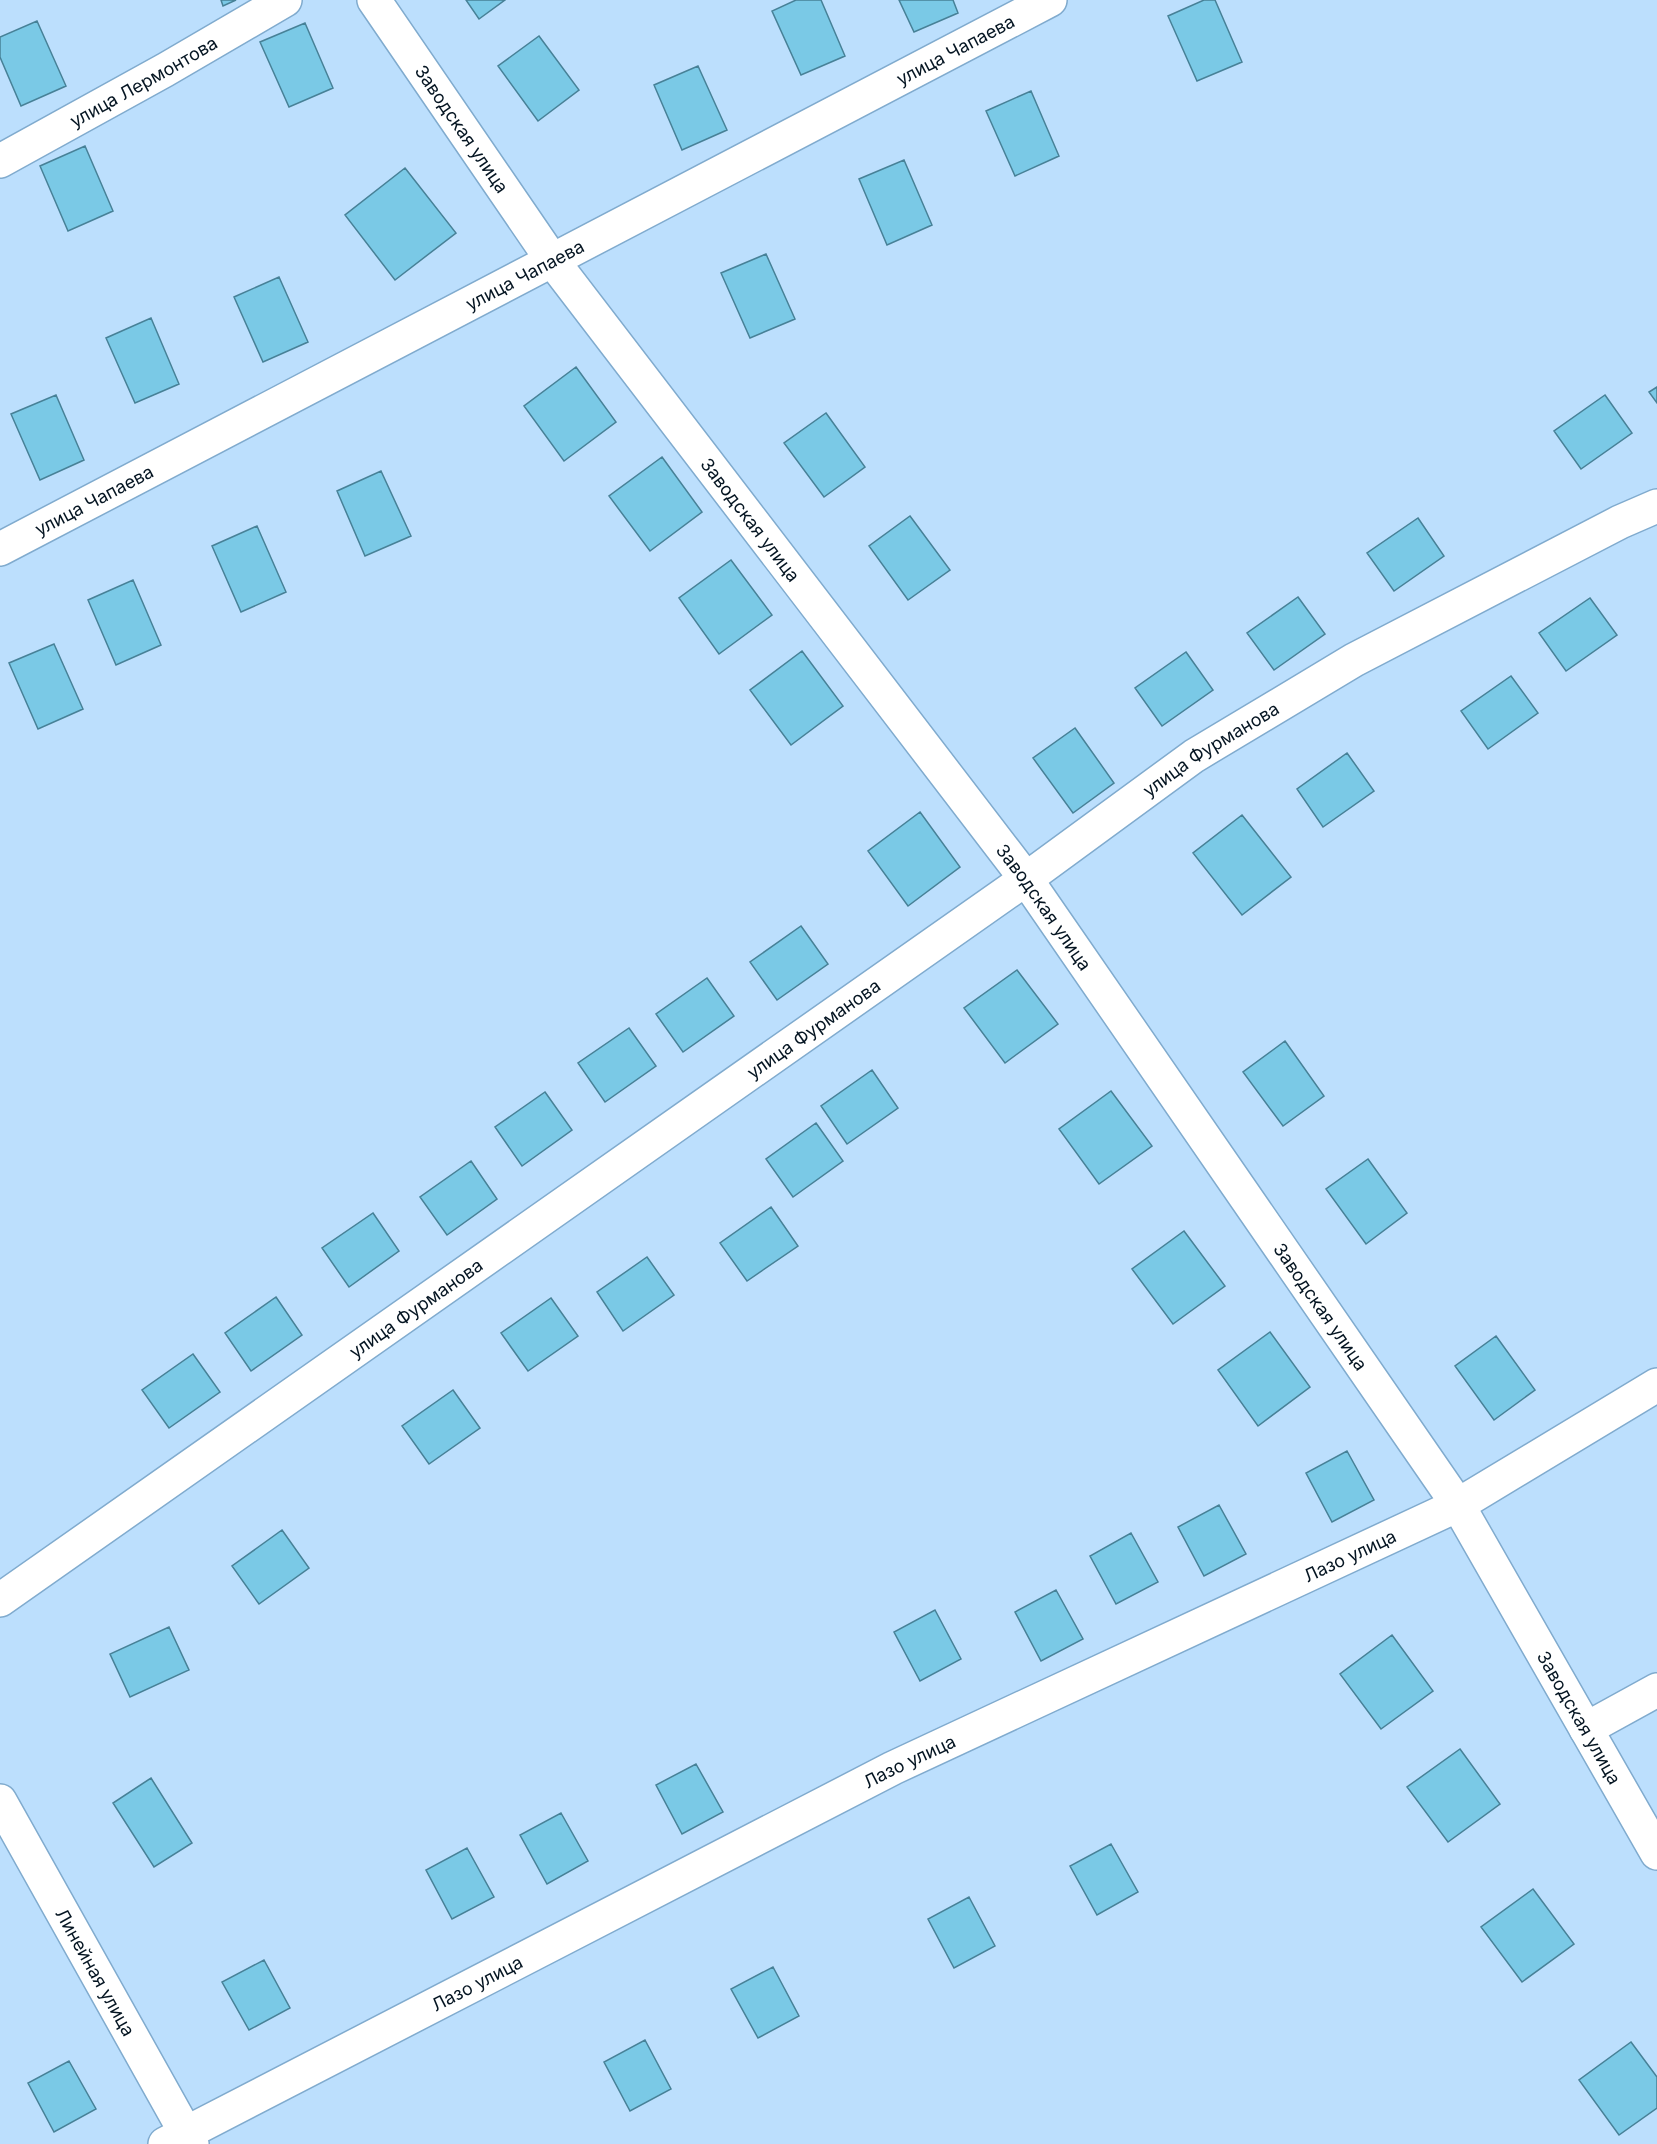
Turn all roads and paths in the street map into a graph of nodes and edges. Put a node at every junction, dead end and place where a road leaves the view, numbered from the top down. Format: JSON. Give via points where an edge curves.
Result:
{"nodes":[{"id":1,"x":285,"y":0,"type":"edge"},
{"id":2,"x":374,"y":0,"type":"edge"},
{"id":3,"x":1050,"y":0,"type":"edge"},
{"id":4,"x":0,"y":161,"type":"edge"},
{"id":5,"x":552,"y":260,"type":"junction"},
{"id":6,"x":1657,"y":506,"type":"edge"},
{"id":7,"x":0,"y":549,"type":"edge"},
{"id":8,"x":1026,"y":879,"type":"junction"},
{"id":9,"x":1657,"y":1385,"type":"edge"},
{"id":10,"x":1458,"y":1504,"type":"junction"},
{"id":11,"x":0,"y":1600,"type":"edge"},
{"id":12,"x":1657,"y":1690,"type":"edge"},
{"id":13,"x":1586,"y":1729,"type":"junction"},
{"id":14,"x":0,"y":1801,"type":"edge"},
{"id":15,"x":1657,"y":1853,"type":"edge"},
{"id":16,"x":181,"y":2140,"type":"edge"}],
"edges":[{"from":1,"to":4,"type":"street","name":"улица Лермонтова"},
{"from":2,"to":5,"type":"street","name":"Заводская улица"},
{"from":3,"to":5,"type":"street","name":"улица Чапаева"},
{"from":5,"to":7,"type":"street","name":"улица Чапаева"},
{"from":5,"to":8,"type":"street","name":"Заводская улица"},
{"from":6,"to":8,"type":"street","name":"улица Фурманова","via":[[1354,660],[1194,756]]},
{"from":8,"to":10,"type":"street","name":"Заводская улица"},
{"from":8,"to":11,"type":"street","name":"улица Фурманова"},
{"from":9,"to":10,"type":"street","name":"Лазо улица"},
{"from":10,"to":13,"type":"street","name":"Заводская улица"},
{"from":10,"to":16,"type":"street","name":"Лазо улица","via":[[893,1768]]},
{"from":12,"to":13,"type":"street"},
{"from":13,"to":15,"type":"street","name":"Заводская улица"},
{"from":14,"to":16,"type":"street","name":"Линейная улица"}]}
